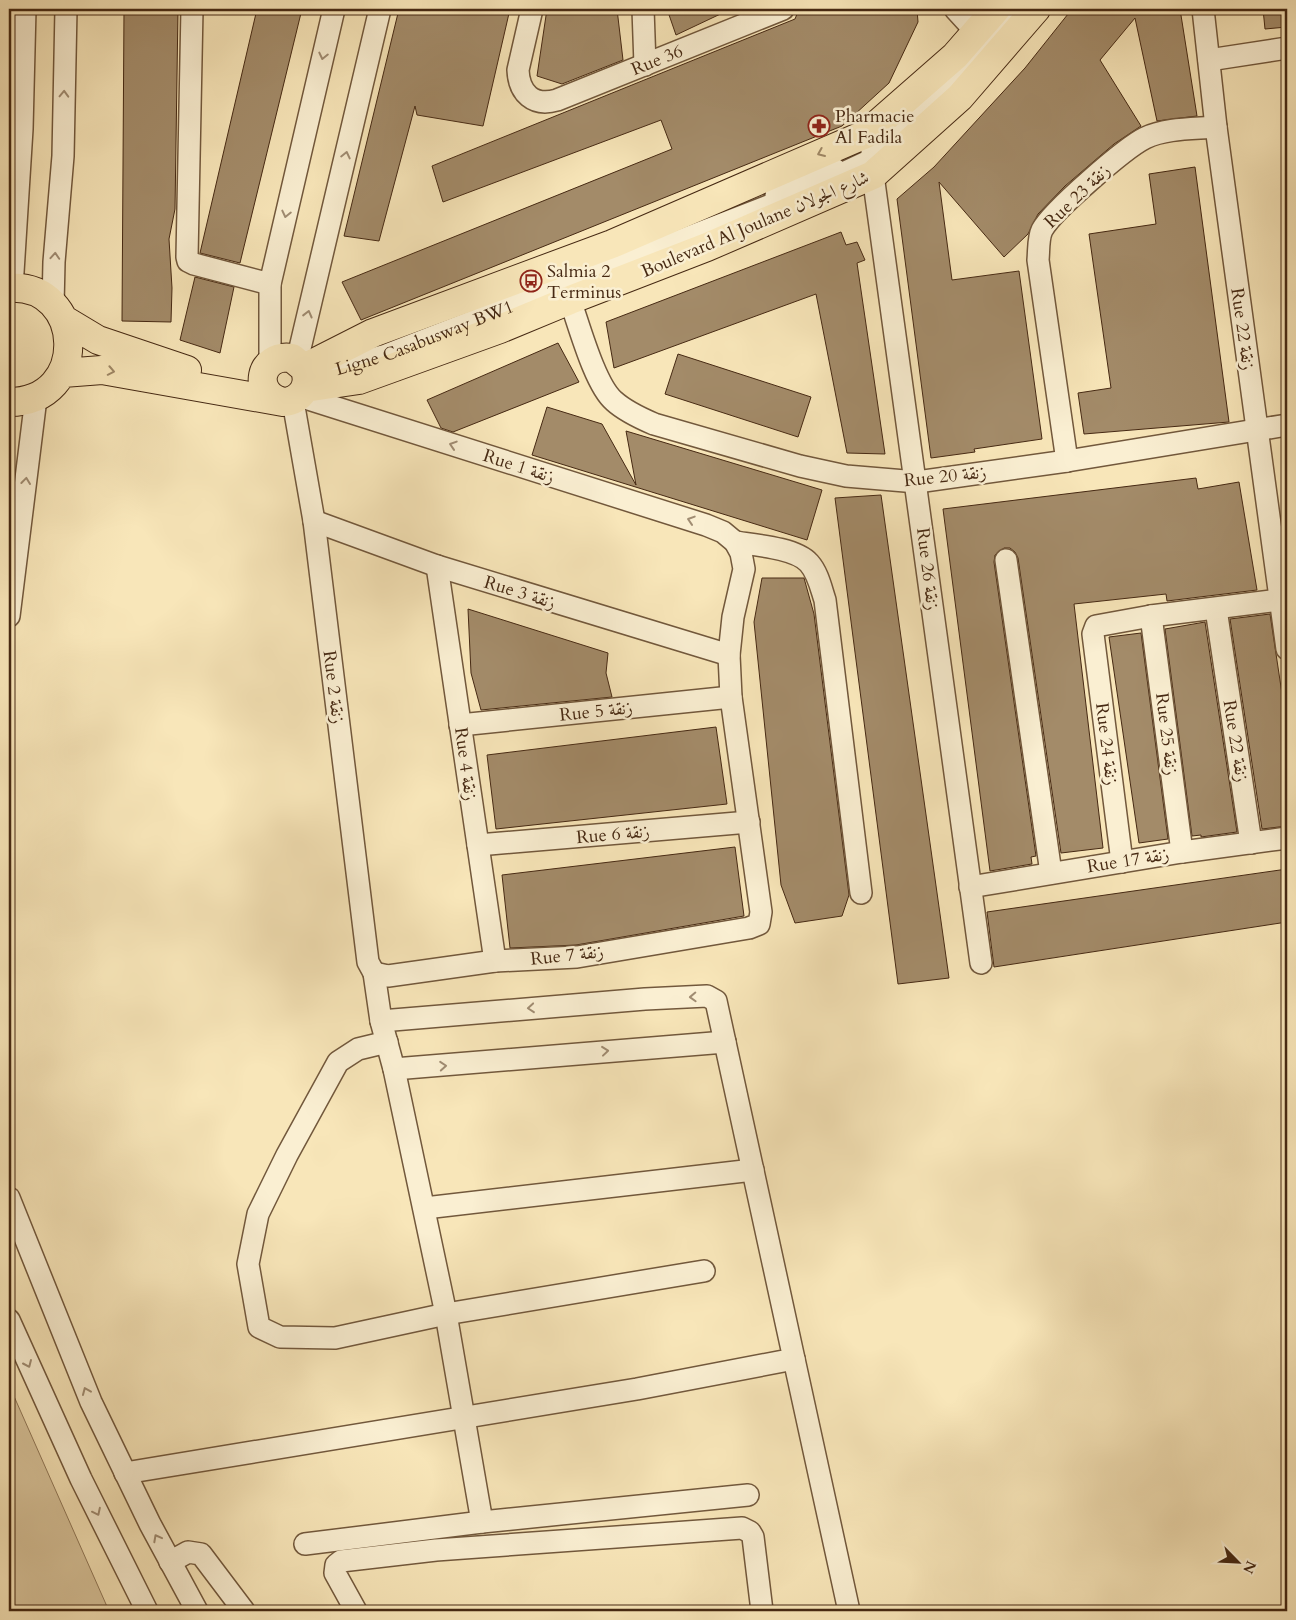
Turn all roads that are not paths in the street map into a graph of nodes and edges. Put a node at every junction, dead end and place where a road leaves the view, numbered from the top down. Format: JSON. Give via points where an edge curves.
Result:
{"nodes":[{"id":1,"x":25,"y":9,"type":"edge"},
{"id":2,"x":66,"y":9,"type":"edge"},
{"id":3,"x":192,"y":9,"type":"edge"},
{"id":4,"x":334,"y":9,"type":"edge"},
{"id":5,"x":380,"y":9,"type":"edge"},
{"id":6,"x":532,"y":9,"type":"edge"},
{"id":7,"x":643,"y":9,"type":"edge"},
{"id":8,"x":784,"y":9,"type":"edge"},
{"id":9,"x":955,"y":9,"type":"edge"},
{"id":10,"x":996,"y":9,"type":"edge"},
{"id":11,"x":1014,"y":9,"type":"edge"},
{"id":12,"x":1022,"y":9,"type":"edge"},
{"id":13,"x":1036,"y":9,"type":"edge"},
{"id":14,"x":1203,"y":9,"type":"edge"},
{"id":15,"x":976,"y":32,"type":"junction"},
{"id":16,"x":1287,"y":48,"type":"edge"},
{"id":17,"x":1209,"y":60,"type":"junction"},
{"id":18,"x":646,"y":65,"type":"junction"},
{"id":19,"x":1216,"y":127,"type":"junction"},
{"id":20,"x":873,"y":175,"type":"junction"},
{"id":21,"x":270,"y":284,"type":"junction"},
{"id":22,"x":10,"y":288,"type":"edge"},
{"id":23,"x":570,"y":300,"type":"junction"},
{"id":24,"x":58,"y":312,"type":"junction"},
{"id":25,"x":267,"y":370,"type":"junction"},
{"id":26,"x":63,"y":373,"type":"junction"},
{"id":27,"x":299,"y":383,"type":"junction"},
{"id":28,"x":36,"y":398,"type":"junction"},
{"id":29,"x":9,"y":402,"type":"edge"},
{"id":30,"x":1287,"y":425,"type":"edge"},
{"id":31,"x":1257,"y":431,"type":"junction"},
{"id":32,"x":1067,"y":461,"type":"junction"},
{"id":33,"x":917,"y":482,"type":"junction"},
{"id":34,"x":314,"y":521,"type":"junction"},
{"id":35,"x":734,"y":542,"type":"junction"},
{"id":36,"x":1006,"y":560,"type":"dead end"},
{"id":37,"x":437,"y":566,"type":"junction"},
{"id":38,"x":1279,"y":600,"type":"junction"},
{"id":39,"x":1216,"y":610,"type":"junction"},
{"id":40,"x":9,"y":616,"type":"edge"},
{"id":41,"x":1151,"y":616,"type":"junction"},
{"id":42,"x":1287,"y":649,"type":"edge"},
{"id":43,"x":729,"y":655,"type":"junction"},
{"id":44,"x":731,"y":697,"type":"junction"},
{"id":45,"x":460,"y":726,"type":"junction"},
{"id":46,"x":749,"y":822,"type":"junction"},
{"id":47,"x":1287,"y":838,"type":"edge"},
{"id":48,"x":1251,"y":843,"type":"junction"},
{"id":49,"x":478,"y":845,"type":"junction"},
{"id":50,"x":1182,"y":852,"type":"junction"},
{"id":51,"x":1122,"y":862,"type":"junction"},
{"id":52,"x":1051,"y":873,"type":"junction"},
{"id":53,"x":970,"y":887,"type":"junction"},
{"id":54,"x":862,"y":893,"type":"dead end"},
{"id":55,"x":495,"y":961,"type":"junction"},
{"id":56,"x":981,"y":963,"type":"dead end"},
{"id":57,"x":374,"y":973,"type":"junction"},
{"id":58,"x":384,"y":1032,"type":"junction"},
{"id":59,"x":725,"y":1042,"type":"junction"},
{"id":60,"x":394,"y":1070,"type":"junction"},
{"id":61,"x":753,"y":1170,"type":"junction"},
{"id":62,"x":9,"y":1198,"type":"edge"},
{"id":63,"x":425,"y":1208,"type":"junction"},
{"id":64,"x":704,"y":1272,"type":"dead end"},
{"id":65,"x":446,"y":1314,"type":"junction"},
{"id":66,"x":9,"y":1320,"type":"edge"},
{"id":67,"x":794,"y":1359,"type":"junction"},
{"id":68,"x":463,"y":1417,"type":"junction"},
{"id":69,"x":125,"y":1473,"type":"junction"},
{"id":70,"x":748,"y":1495,"type":"dead end"},
{"id":71,"x":482,"y":1522,"type":"junction"},
{"id":72,"x":305,"y":1544,"type":"dead end"},
{"id":73,"x":170,"y":1562,"type":"junction"},
{"id":74,"x":148,"y":1611,"type":"edge"},
{"id":75,"x":197,"y":1611,"type":"edge"},
{"id":76,"x":244,"y":1611,"type":"edge"},
{"id":77,"x":356,"y":1611,"type":"edge"},
{"id":78,"x":762,"y":1611,"type":"edge"},
{"id":79,"x":849,"y":1611,"type":"edge"}],
"edges":[{"from":1,"to":22,"type":"street","via":[[22,129]]},
{"from":24,"to":2,"type":"street","one_way":true,"via":[[54,262],[62,156]]},
{"from":3,"to":21,"type":"street","via":[[188,261]]},
{"from":4,"to":21,"type":"street","one_way":true},
{"from":27,"to":5,"type":"street","one_way":true},
{"from":6,"to":18,"type":"street","name":"Rue 36","via":[[518,70],[520,85],[530,98],[552,102]]},
{"from":7,"to":18,"type":"street"},
{"from":8,"to":18,"type":"street","name":"Rue 36"},
{"from":9,"to":15,"type":"street"},
{"from":10,"to":15,"type":"main road"},
{"from":11,"to":27,"type":"street","name":"Ligne Casabusway BW1","via":[[957,74],[870,154],[794,188]]},
{"from":12,"to":27,"type":"street","name":"Ligne Casabusway BW1","via":[[958,81],[871,160],[794,196],[386,355]]},
{"from":13,"to":20,"type":"main road","name":"Boulevard Al Joulane شارع الجولان","via":[[960,96]]},
{"from":14,"to":17,"type":"street","name":"Rue 22 زنقة"},
{"from":15,"to":27,"type":"main road","one_way":true,"via":[[955,56],[866,134],[612,244],[374,333]]},
{"from":16,"to":17,"type":"street"},
{"from":17,"to":19,"type":"street","name":"Rue 22 زنقة"},
{"from":19,"to":31,"type":"street","name":"Rue 22 زنقة"},
{"from":19,"to":32,"type":"street","name":"Rue 23 زنقة","via":[[1175,130],[1144,138],[1076,195],[1041,231],[1038,260]]},
{"from":20,"to":23,"type":"main road","name":"Boulevard Al Joulane شارع الجولان","via":[[707,247]]},
{"from":20,"to":33,"type":"street","name":"Rue 26 زنقة"},
{"from":21,"to":25,"type":"street"},
{"from":22,"to":24,"type":"main road","via":[[34,292]]},
{"from":23,"to":27,"type":"main road","name":"Boulevard Al Joulane شارع الجولان","via":[[359,380]]},
{"from":23,"to":33,"type":"street","name":"Rue 20 زنقة","via":[[598,376],[613,401],[654,424],[800,466],[846,476]]},
{"from":24,"to":25,"type":"main road","via":[[98,340],[162,363],[221,378]]},
{"from":24,"to":26,"type":"main road","via":[[69,336],[69,355]]},
{"from":25,"to":27,"type":"main road","via":[[281,358]]},
{"from":25,"to":27,"type":"main road","via":[[266,392],[273,399]]},
{"from":26,"to":27,"type":"main road","one_way":true,"via":[[102,370]]},
{"from":26,"to":28,"type":"main road"},
{"from":27,"to":34,"type":"street","name":"Rue 2 زنقة"},
{"from":35,"to":27,"type":"street","name":"Rue 1 زنقة","one_way":true,"via":[[724,532],[706,525]]},
{"from":28,"to":29,"type":"main road"},
{"from":40,"to":28,"type":"street","one_way":true},
{"from":30,"to":31,"type":"street","name":"Rue 20 زنقة"},
{"from":31,"to":32,"type":"street","name":"Rue 20 زنقة"},
{"from":31,"to":38,"type":"street","name":"Rue 22 زنقة"},
{"from":32,"to":33,"type":"street","name":"Rue 20 زنقة"},
{"from":33,"to":53,"type":"street","name":"Rue 26 زنقة"},
{"from":34,"to":37,"type":"street","name":"Rue 3 زنقة"},
{"from":34,"to":57,"type":"street","name":"Rue 2 زنقة","via":[[368,962]]},
{"from":35,"to":43,"type":"street","via":[[741,553],[744,569],[733,617]]},
{"from":35,"to":54,"type":"street","via":[[794,553],[811,565],[816,575],[824,600]]},
{"from":36,"to":52,"type":"street"},
{"from":37,"to":43,"type":"street","name":"Rue 3 زنقة"},
{"from":37,"to":45,"type":"street","name":"Rue 4 زنقة"},
{"from":38,"to":39,"type":"street"},
{"from":38,"to":42,"type":"street","name":"Rue 22 زنقة"},
{"from":39,"to":41,"type":"street"},
{"from":39,"to":48,"type":"street","name":"Rue 22 زنقة"},
{"from":41,"to":50,"type":"street","name":"Rue 25 زنقة"},
{"from":41,"to":51,"type":"street","name":"Rue 24 زنقة","via":[[1096,626],[1093,634]]},
{"from":43,"to":44,"type":"street"},
{"from":44,"to":45,"type":"street","name":"Rue 5 زنقة"},
{"from":44,"to":46,"type":"street"},
{"from":45,"to":49,"type":"street","name":"Rue 4 زنقة"},
{"from":46,"to":49,"type":"street","name":"Rue 6 زنقة"},
{"from":46,"to":55,"type":"street","name":"Rue 7 زنقة","via":[[761,912],[759,924],[577,957]]},
{"from":47,"to":48,"type":"street","name":"Rue 17 زنقة"},
{"from":48,"to":50,"type":"street","name":"Rue 17 زنقة"},
{"from":49,"to":55,"type":"street","name":"Rue 4 زنقة"},
{"from":50,"to":51,"type":"street","name":"Rue 17 زنقة"},
{"from":51,"to":52,"type":"street","name":"Rue 17 زنقة"},
{"from":52,"to":53,"type":"street","name":"Rue 17 زنقة"},
{"from":53,"to":56,"type":"street","name":"Rue 26 زنقة"},
{"from":55,"to":57,"type":"street","name":"Rue 7 زنقة","via":[[388,976]]},
{"from":57,"to":58,"type":"street","name":"Rue 2 زنقة"},
{"from":59,"to":58,"type":"street","one_way":true,"via":[[716,1001],[707,996],[645,998]]},
{"from":58,"to":60,"type":"street","name":"Rue 2 زنقة"},
{"from":58,"to":65,"type":"street","via":[[338,1062],[258,1214],[248,1264],[259,1326],[280,1337],[335,1338]]},
{"from":60,"to":59,"type":"street","one_way":true},
{"from":59,"to":61,"type":"street"},
{"from":60,"to":63,"type":"street","name":"Rue 2 زنقة"},
{"from":61,"to":63,"type":"street"},
{"from":61,"to":67,"type":"street"},
{"from":69,"to":62,"type":"street","one_way":true,"via":[[91,1402]]},
{"from":63,"to":65,"type":"street","name":"Rue 2 زنقة"},
{"from":64,"to":65,"type":"street"},
{"from":65,"to":68,"type":"street","name":"Rue 2 زنقة"},
{"from":66,"to":74,"type":"street","one_way":true,"via":[[81,1479]]},
{"from":67,"to":68,"type":"street","via":[[637,1390]]},
{"from":67,"to":79,"type":"street"},
{"from":68,"to":69,"type":"street"},
{"from":68,"to":71,"type":"street","name":"Rue 2 زنقة"},
{"from":73,"to":69,"type":"street","one_way":true},
{"from":70,"to":71,"type":"street"},
{"from":71,"to":72,"type":"street"},
{"from":73,"to":75,"type":"street"},
{"from":73,"to":76,"type":"street","via":[[188,1552],[201,1554]]},
{"from":77,"to":78,"type":"street","via":[[335,1573],[336,1564],[341,1561],[436,1550],[742,1528],[753,1537]]}]}
